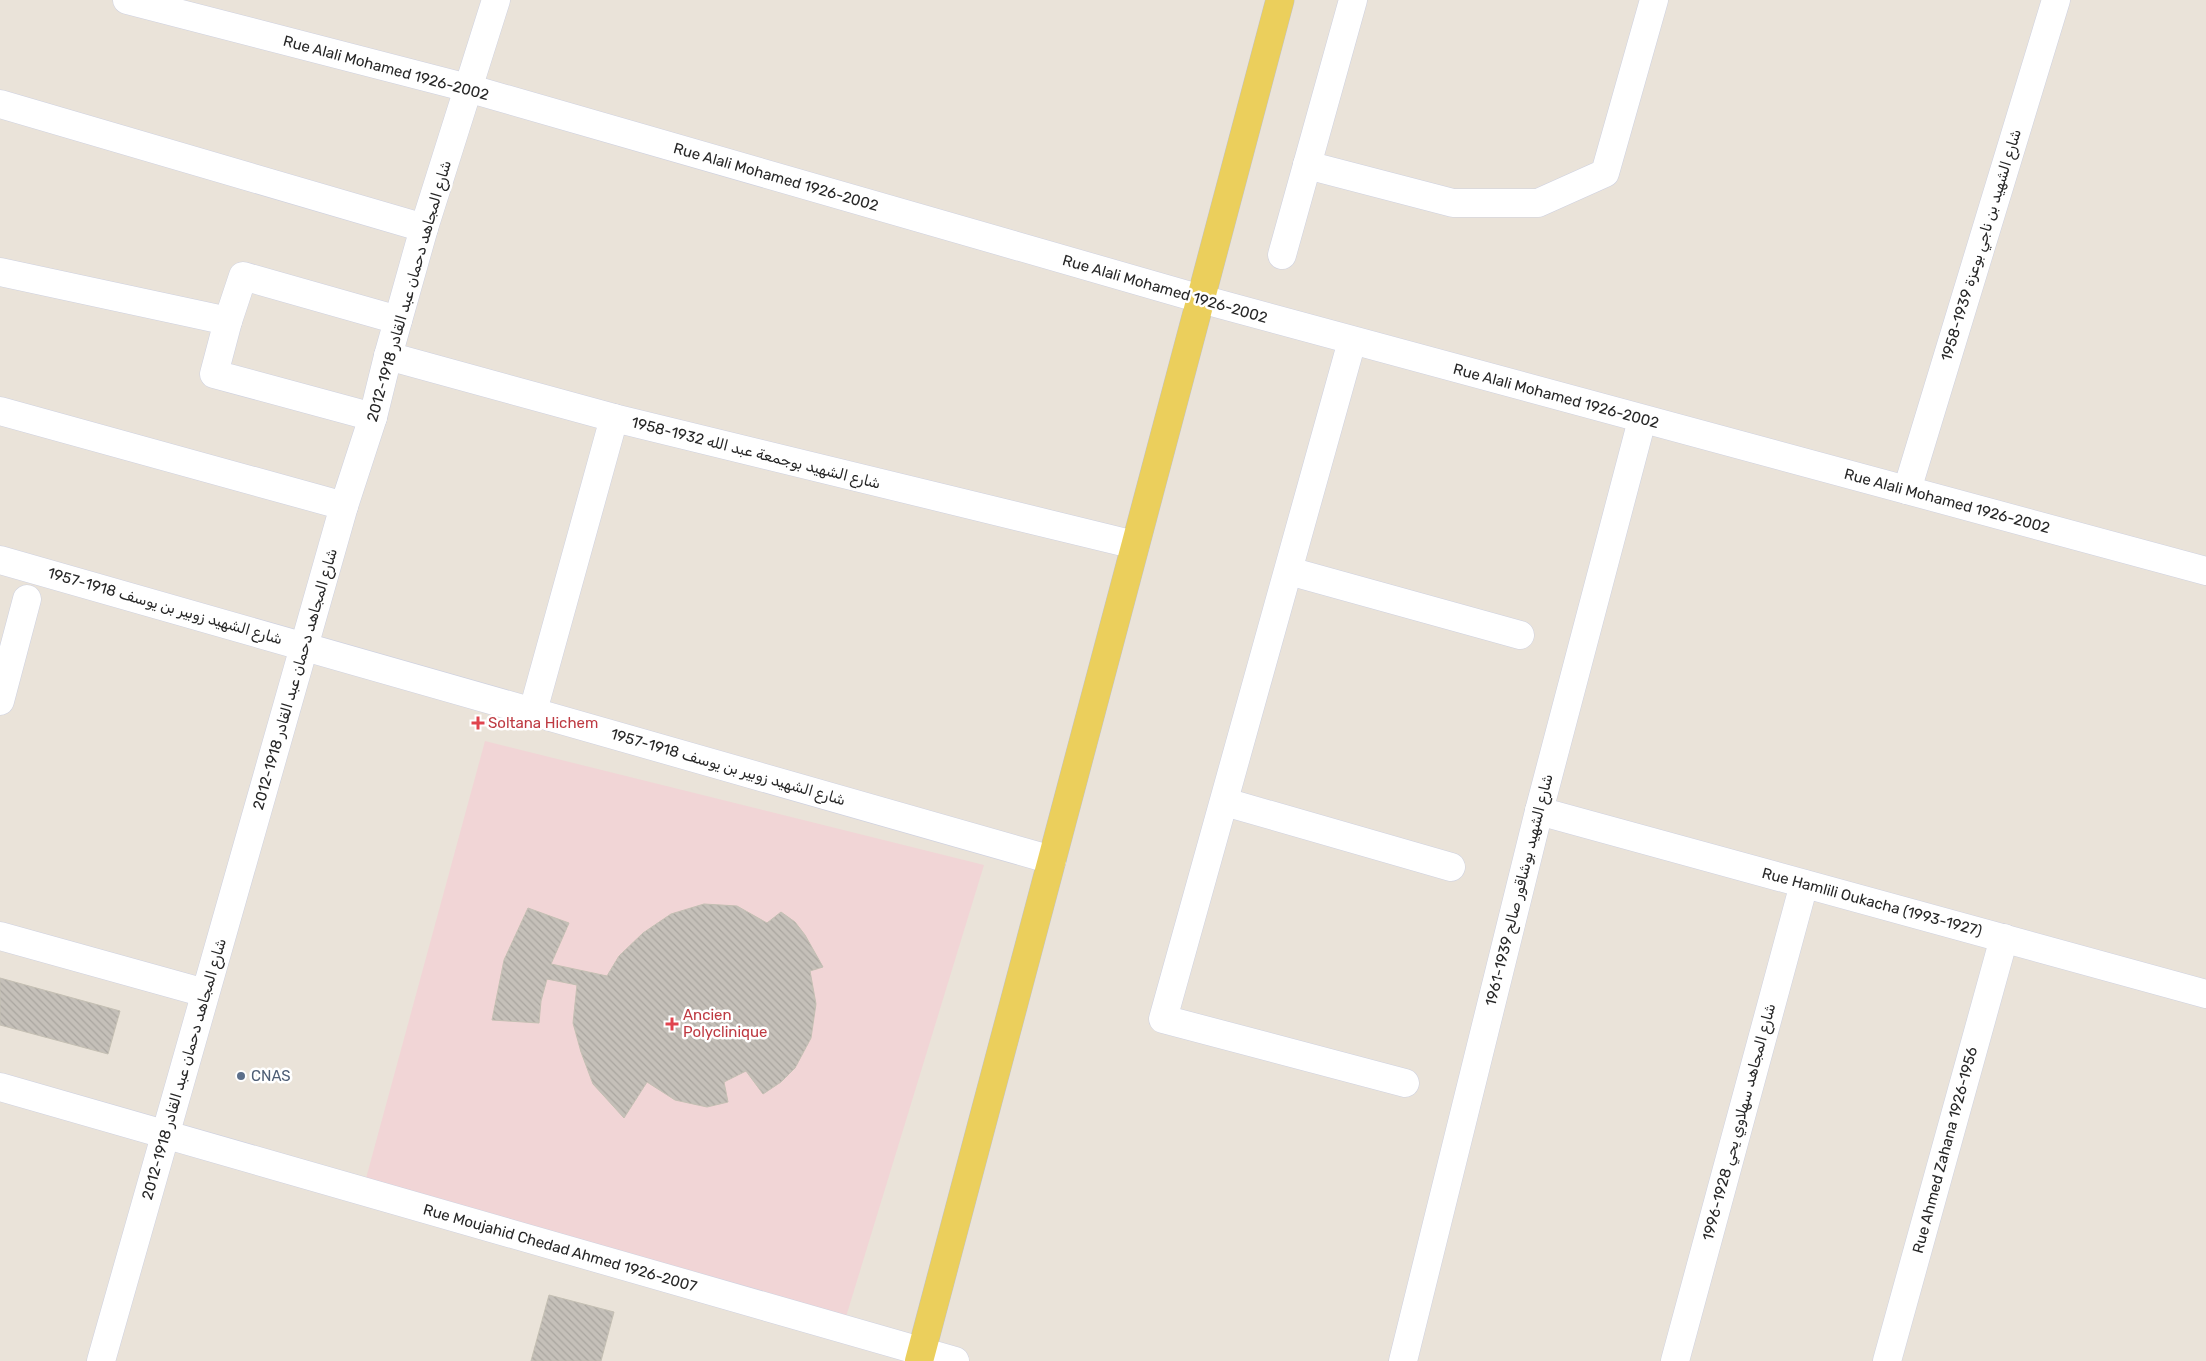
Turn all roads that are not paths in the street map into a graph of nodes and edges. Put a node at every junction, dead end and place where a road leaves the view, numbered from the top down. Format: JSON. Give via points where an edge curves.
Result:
{"nodes":[{"id":1,"x":127,"y":0,"type":"edge"},
{"id":2,"x":496,"y":0,"type":"edge"},
{"id":3,"x":1280,"y":0,"type":"edge"},
{"id":4,"x":1353,"y":0,"type":"edge"},
{"id":5,"x":1654,"y":0,"type":"edge"},
{"id":6,"x":2056,"y":0,"type":"edge"},
{"id":7,"x":468,"y":88,"type":"junction"},
{"id":8,"x":0,"y":104,"type":"edge"},
{"id":9,"x":1307,"y":165,"type":"junction"},
{"id":10,"x":424,"y":228,"type":"junction"},
{"id":11,"x":1282,"y":255,"type":"dead end"},
{"id":12,"x":0,"y":272,"type":"edge"},
{"id":13,"x":1200,"y":300,"type":"junction"},
{"id":14,"x":398,"y":320,"type":"junction"},
{"id":15,"x":228,"y":321,"type":"junction"},
{"id":16,"x":1352,"y":341,"type":"junction"},
{"id":17,"x":388,"y":356,"type":"junction"},
{"id":18,"x":0,"y":411,"type":"edge"},
{"id":19,"x":373,"y":417,"type":"junction"},
{"id":20,"x":614,"y":418,"type":"junction"},
{"id":21,"x":1642,"y":420,"type":"junction"},
{"id":22,"x":1907,"y":490,"type":"junction"},
{"id":23,"x":344,"y":506,"type":"junction"},
{"id":24,"x":1135,"y":545,"type":"junction"},
{"id":25,"x":0,"y":560,"type":"edge"},
{"id":26,"x":1289,"y":571,"type":"junction"},
{"id":27,"x":2206,"y":571,"type":"edge"},
{"id":28,"x":27,"y":599,"type":"dead end"},
{"id":29,"x":1520,"y":635,"type":"dead end"},
{"id":30,"x":305,"y":646,"type":"junction"},
{"id":31,"x":0,"y":701,"type":"edge"},
{"id":32,"x":533,"y":711,"type":"junction"},
{"id":33,"x":1225,"y":802,"type":"junction"},
{"id":34,"x":1538,"y":811,"type":"junction"},
{"id":35,"x":1052,"y":860,"type":"junction"},
{"id":36,"x":1451,"y":867,"type":"dead end"},
{"id":37,"x":1804,"y":884,"type":"junction"},
{"id":38,"x":0,"y":936,"type":"edge"},
{"id":39,"x":2004,"y":938,"type":"junction"},
{"id":40,"x":206,"y":993,"type":"junction"},
{"id":41,"x":2206,"y":994,"type":"edge"},
{"id":42,"x":1405,"y":1083,"type":"dead end"},
{"id":43,"x":0,"y":1087,"type":"edge"},
{"id":44,"x":165,"y":1135,"type":"junction"},
{"id":45,"x":920,"y":1356,"type":"edge"},
{"id":46,"x":101,"y":1361,"type":"edge"},
{"id":47,"x":955,"y":1361,"type":"edge"},
{"id":48,"x":1403,"y":1361,"type":"edge"},
{"id":49,"x":1675,"y":1361,"type":"edge"},
{"id":50,"x":1887,"y":1361,"type":"edge"}],
"edges":[{"from":1,"to":7,"type":"street","name":"Rue Alali Mohamed 1926-2002"},
{"from":2,"to":7,"type":"street","name":"شارع المجاهد دحمان عبد القادر 1918-2012"},
{"from":3,"to":13,"type":"main road"},
{"from":4,"to":9,"type":"street"},
{"from":5,"to":9,"type":"street","via":[[1605,173],[1538,203],[1453,203]]},
{"from":6,"to":22,"type":"street","name":"شارع الشهيد بن ناجي بوعزة 1939-1958"},
{"from":7,"to":10,"type":"street","name":"شارع المجاهد دحمان عبد القادر 1918-2012"},
{"from":7,"to":13,"type":"street","name":"Rue Alali Mohamed 1926-2002"},
{"from":8,"to":10,"type":"street"},
{"from":9,"to":11,"type":"street"},
{"from":10,"to":14,"type":"street","name":"شارع المجاهد دحمان عبد القادر 1918-2012"},
{"from":12,"to":15,"type":"street"},
{"from":13,"to":16,"type":"street","name":"Rue Alali Mohamed 1926-2002"},
{"from":13,"to":24,"type":"main road"},
{"from":14,"to":15,"type":"street","via":[[243,276]]},
{"from":14,"to":17,"type":"street","name":"شارع المجاهد دحمان عبد القادر 1918-2012"},
{"from":15,"to":19,"type":"street","via":[[214,374]]},
{"from":16,"to":21,"type":"street","name":"Rue Alali Mohamed 1926-2002"},
{"from":16,"to":26,"type":"street"},
{"from":17,"to":19,"type":"street","name":"شارع المجاهد دحمان عبد القادر 1918-2012"},
{"from":17,"to":20,"type":"street"},
{"from":18,"to":23,"type":"street"},
{"from":19,"to":23,"type":"street","name":"شارع المجاهد دحمان عبد القادر 1918-2012"},
{"from":20,"to":24,"type":"street","name":"شارع الشهيد بوجمعة عبد الله 1932-1958"},
{"from":20,"to":32,"type":"street","name":"شارع الشهيد بوجمعة عبد الله 1932-1958"},
{"from":21,"to":22,"type":"street","name":"Rue Alali Mohamed 1926-2002"},
{"from":21,"to":34,"type":"street","name":"شارع الشهيد بوشاقور صالح 1939-1961"},
{"from":22,"to":27,"type":"street","name":"Rue Alali Mohamed 1926-2002"},
{"from":23,"to":30,"type":"street","name":"شارع المجاهد دحمان عبد القادر 1918-2012"},
{"from":24,"to":35,"type":"main road"},
{"from":25,"to":30,"type":"street","name":"شارع الشهيد زوبير بن يوسف 1918-1957"},
{"from":26,"to":29,"type":"street"},
{"from":26,"to":33,"type":"street"},
{"from":28,"to":31,"type":"street"},
{"from":30,"to":32,"type":"street","name":"شارع الشهيد زوبير بن يوسف 1918-1957"},
{"from":30,"to":40,"type":"street","name":"شارع المجاهد دحمان عبد القادر 1918-2012"},
{"from":32,"to":35,"type":"street","name":"شارع الشهيد زوبير بن يوسف 1918-1957"},
{"from":33,"to":36,"type":"street"},
{"from":33,"to":42,"type":"street","via":[[1163,1019]]},
{"from":34,"to":37,"type":"street","name":"Rue Hamlili Oukacha (1993-1927)"},
{"from":34,"to":48,"type":"street","name":"شارع الشهيد بوشاقور صالح 1939-1961"},
{"from":35,"to":45,"type":"main road"},
{"from":37,"to":39,"type":"street","name":"Rue Hamlili Oukacha (1993-1927)"},
{"from":37,"to":49,"type":"street","name":"شارع المجاهد سهلاوي يحي 1928-1996"},
{"from":38,"to":40,"type":"street"},
{"from":39,"to":41,"type":"street","name":"Rue Hamlili Oukacha (1993-1927)"},
{"from":39,"to":50,"type":"street","name":"Rue Ahmed Zahana 1926-1956"},
{"from":40,"to":44,"type":"street","name":"شارع المجاهد دحمان عبد القادر 1918-2012"},
{"from":43,"to":44,"type":"street","name":"Rue Moujahid Chedad Ahmed 1926-2007"},
{"from":44,"to":45,"type":"street","name":"Rue Moujahid Chedad Ahmed 1926-2007"},
{"from":44,"to":46,"type":"street","name":"شارع المجاهد دحمان عبد القادر 1918-2012"},
{"from":45,"to":47,"type":"street","name":"Rue Moujahid Chedad Ahmed 1926-2007"}]}
